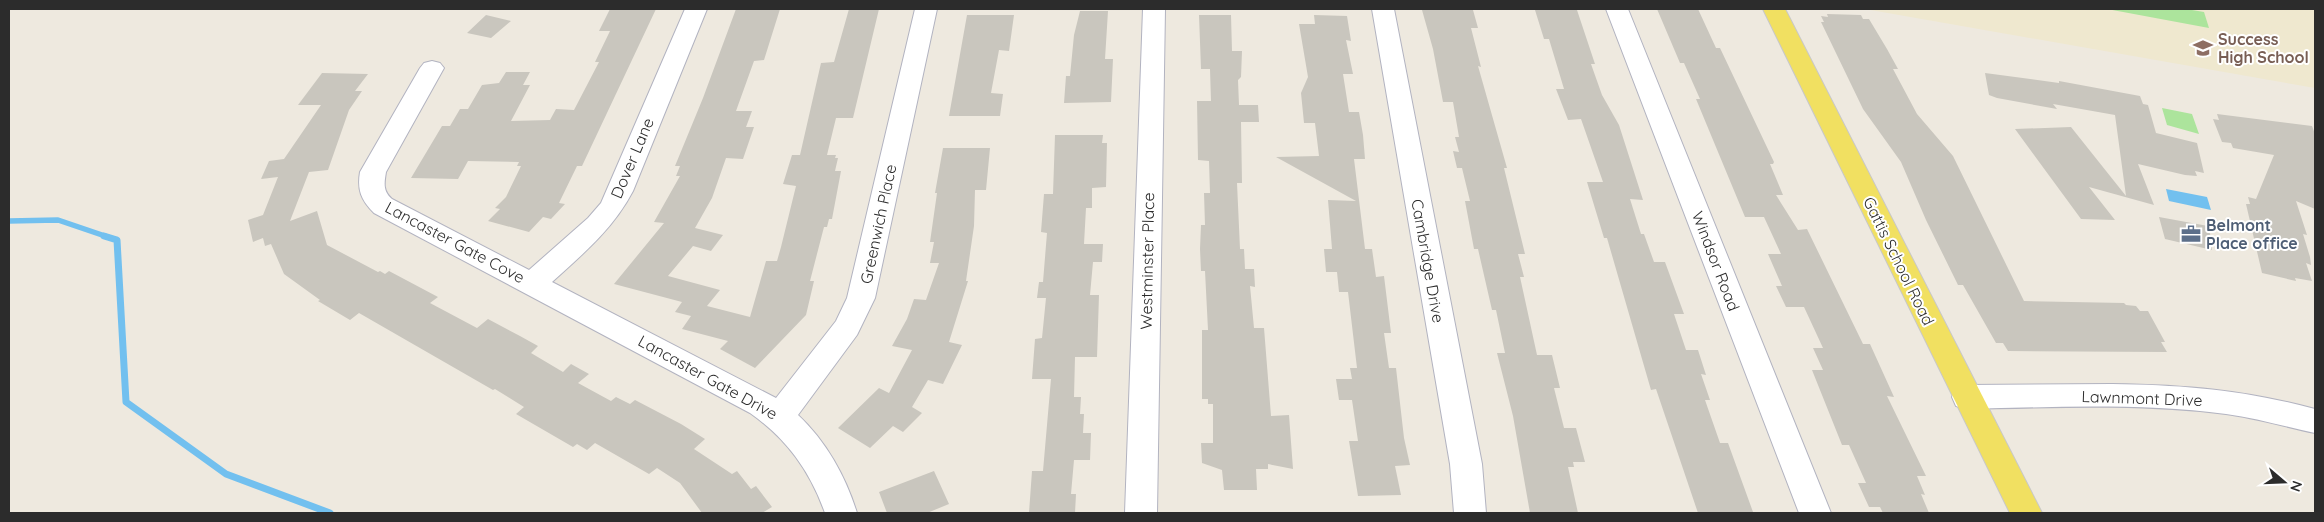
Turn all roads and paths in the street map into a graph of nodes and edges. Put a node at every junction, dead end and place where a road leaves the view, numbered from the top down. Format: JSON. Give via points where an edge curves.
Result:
{"nodes":[{"id":1,"x":696,"y":9,"type":"edge"},
{"id":2,"x":926,"y":9,"type":"edge"},
{"id":3,"x":1154,"y":9,"type":"edge"},
{"id":4,"x":1383,"y":9,"type":"edge"},
{"id":5,"x":1617,"y":9,"type":"edge"},
{"id":6,"x":1774,"y":9,"type":"edge"},
{"id":7,"x":432,"y":68,"type":"dead end"},
{"id":8,"x":533,"y":283,"type":"junction"},
{"id":9,"x":1967,"y":397,"type":"junction"},
{"id":10,"x":780,"y":416,"type":"junction"},
{"id":11,"x":2315,"y":421,"type":"edge"},
{"id":12,"x":841,"y":513,"type":"edge"},
{"id":13,"x":1141,"y":513,"type":"edge"},
{"id":14,"x":1470,"y":513,"type":"edge"},
{"id":15,"x":1815,"y":513,"type":"edge"},
{"id":16,"x":2026,"y":513,"type":"edge"}],
"edges":[{"from":1,"to":8,"type":"street","name":"Dover Lane","via":[[611,208],[597,225]]},
{"from":2,"to":10,"type":"street","name":"Greenwich Place","via":[[862,298],[847,327]]},
{"from":3,"to":13,"type":"street","name":"Westminster Place"},
{"from":4,"to":14,"type":"street","name":"Cambridge Drive","via":[[1466,464]]},
{"from":5,"to":15,"type":"street","name":"Windsor Road"},
{"from":6,"to":9,"type":"main road","name":"Gattis School Road"},
{"from":7,"to":8,"type":"street","name":"Lancaster Gate Cove","via":[[377,162],[371,186],[375,198],[422,228]]},
{"from":8,"to":10,"type":"street","name":"Lancaster Gate Drive"},
{"from":9,"to":11,"type":"street","name":"Lawnmont Drive","via":[[2082,395],[2201,399]]},
{"from":9,"to":16,"type":"main road","name":"Gattis School Road"},
{"from":10,"to":12,"type":"street","name":"Lancaster Gate Drive","via":[[805,441],[823,468]]}]}
